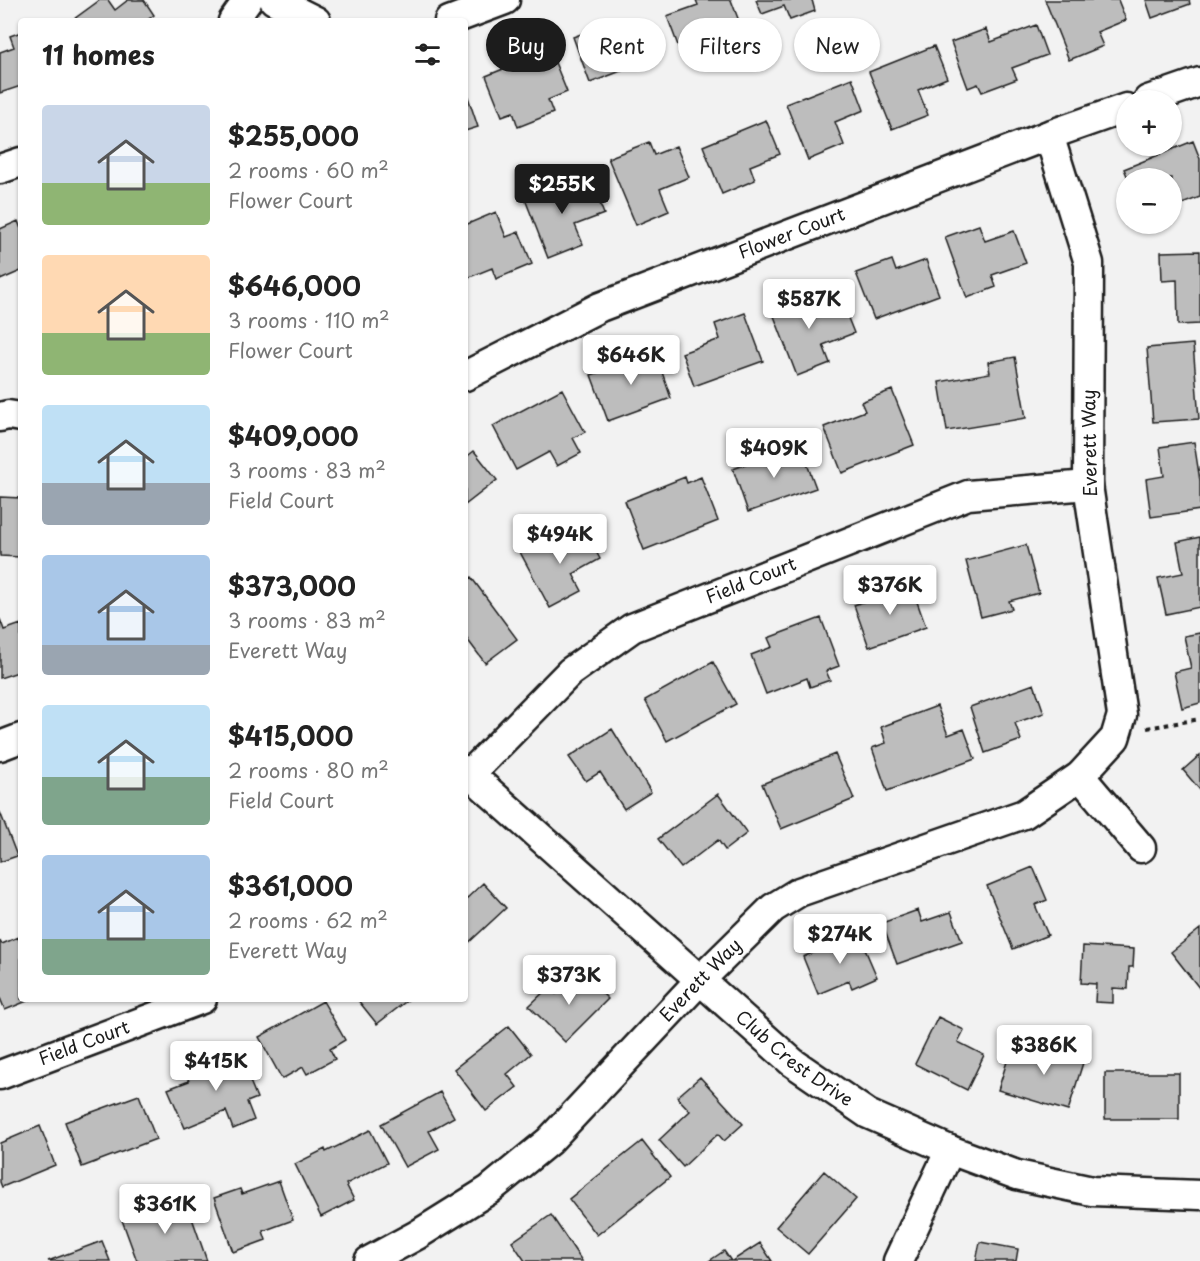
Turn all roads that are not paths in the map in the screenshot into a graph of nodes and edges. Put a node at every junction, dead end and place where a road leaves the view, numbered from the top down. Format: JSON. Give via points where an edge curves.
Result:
{"nodes":[{"id":1,"x":248,"y":0,"type":"edge"},
{"id":2,"x":274,"y":0,"type":"edge"},
{"id":3,"x":505,"y":0,"type":"edge"},
{"id":4,"x":235,"y":18,"type":"edge"},
{"id":5,"x":310,"y":18,"type":"edge"},
{"id":6,"x":457,"y":18,"type":"edge"},
{"id":7,"x":1200,"y":82,"type":"edge"},
{"id":8,"x":1177,"y":90,"type":"edge"},
{"id":9,"x":1116,"y":112,"type":"edge"},
{"id":10,"x":1049,"y":135,"type":"junction"},
{"id":11,"x":18,"y":163,"type":"edge"},
{"id":12,"x":0,"y":170,"type":"edge"},
{"id":13,"x":468,"y":373,"type":"edge"},
{"id":14,"x":0,"y":417,"type":"edge"},
{"id":15,"x":18,"y":417,"type":"edge"},
{"id":16,"x":1088,"y":485,"type":"junction"},
{"id":17,"x":18,"y":739,"type":"edge"},
{"id":18,"x":0,"y":746,"type":"edge"},
{"id":19,"x":468,"y":774,"type":"edge"},
{"id":20,"x":468,"y":776,"type":"edge"},
{"id":21,"x":1080,"y":776,"type":"junction"},
{"id":22,"x":1141,"y":848,"type":"dead end"},
{"id":23,"x":700,"y":980,"type":"junction"},
{"id":24,"x":194,"y":1002,"type":"edge"},
{"id":25,"x":0,"y":1075,"type":"edge"},
{"id":26,"x":950,"y":1150,"type":"junction"},
{"id":27,"x":1200,"y":1195,"type":"edge"},
{"id":28,"x":369,"y":1261,"type":"edge"},
{"id":29,"x":898,"y":1261,"type":"edge"}],
"edges":[{"from":1,"to":4,"type":"street"},
{"from":2,"to":5,"type":"street"},
{"from":3,"to":6,"type":"street"},
{"from":7,"to":8,"type":"street"},
{"from":9,"to":10,"type":"street","name":"Flower Court"},
{"from":10,"to":13,"type":"street","name":"Flower Court","via":[[600,307]]},
{"from":10,"to":16,"type":"street","name":"Everett Way","via":[[1089,263]]},
{"from":11,"to":12,"type":"street"},
{"from":14,"to":15,"type":"street"},
{"from":16,"to":19,"type":"street","name":"Field Court","via":[[968,495],[632,628],[570,672]]},
{"from":16,"to":21,"type":"street","name":"Everett Way","via":[[1122,715],[1116,738]]},
{"from":17,"to":18,"type":"street"},
{"from":20,"to":23,"type":"street","name":"Club Crest Drive"},
{"from":21,"to":22,"type":"street"},
{"from":21,"to":23,"type":"street","name":"Everett Way","via":[[1024,814],[799,892],[773,908]]},
{"from":23,"to":26,"type":"street","name":"Club Crest Drive","via":[[792,1062],[868,1114]]},
{"from":23,"to":28,"type":"street","name":"Everett Way","via":[[549,1141],[489,1190]]},
{"from":24,"to":25,"type":"street","name":"Field Court"},
{"from":26,"to":27,"type":"street","name":"Club Crest Drive","via":[[1017,1174],[1092,1191]]},
{"from":26,"to":29,"type":"street"}]}
